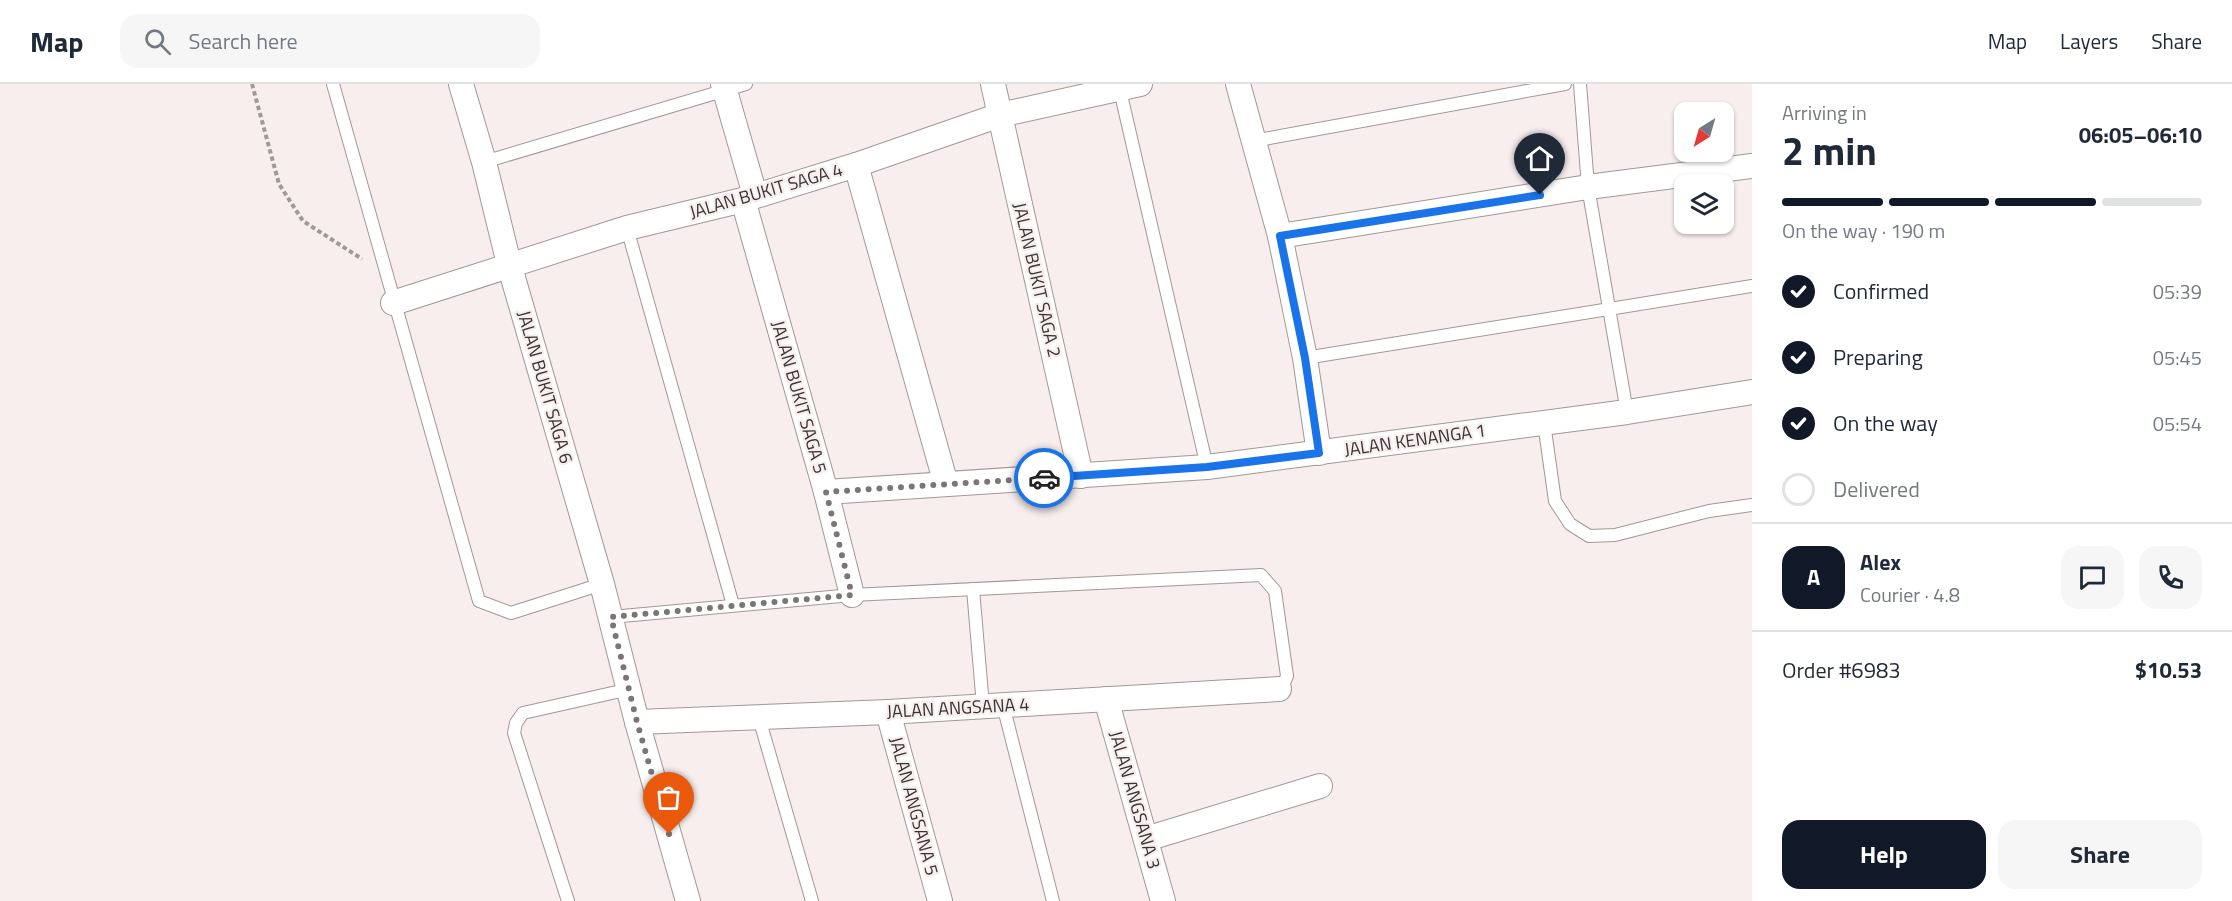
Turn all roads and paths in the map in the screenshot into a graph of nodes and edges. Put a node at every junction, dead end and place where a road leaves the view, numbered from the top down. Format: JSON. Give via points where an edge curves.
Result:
{"nodes":[{"id":1,"x":252,"y":84,"type":"edge"},
{"id":2,"x":333,"y":84,"type":"edge"},
{"id":3,"x":461,"y":84,"type":"edge"},
{"id":4,"x":993,"y":84,"type":"edge"},
{"id":5,"x":1238,"y":84,"type":"edge"},
{"id":6,"x":1566,"y":84,"type":"edge"},
{"id":7,"x":1580,"y":84,"type":"edge"},
{"id":8,"x":731,"y":86,"type":"edge"},
{"id":9,"x":1126,"y":86,"type":"edge"},
{"id":10,"x":1000,"y":115,"type":"junction"},
{"id":11,"x":1253,"y":141,"type":"junction"},
{"id":12,"x":484,"y":162,"type":"junction"},
{"id":13,"x":856,"y":165,"type":"junction"},
{"id":14,"x":1752,"y":166,"type":"edge"},
{"id":15,"x":1587,"y":188,"type":"junction"},
{"id":16,"x":749,"y":198,"type":"junction"},
{"id":17,"x":627,"y":228,"type":"junction"},
{"id":18,"x":1280,"y":236,"type":"junction"},
{"id":19,"x":381,"y":260,"type":"junction"},
{"id":20,"x":509,"y":264,"type":"junction"},
{"id":21,"x":1752,"y":286,"type":"edge"},
{"id":22,"x":393,"y":303,"type":"junction"},
{"id":23,"x":1610,"y":308,"type":"junction"},
{"id":24,"x":1305,"y":358,"type":"junction"},
{"id":25,"x":1752,"y":392,"type":"edge"},
{"id":26,"x":1627,"y":412,"type":"junction"},
{"id":27,"x":1544,"y":423,"type":"junction"},
{"id":28,"x":1319,"y":453,"type":"junction"},
{"id":29,"x":1207,"y":467,"type":"junction"},
{"id":30,"x":1081,"y":476,"type":"junction"},
{"id":31,"x":946,"y":484,"type":"junction"},
{"id":32,"x":826,"y":492,"type":"junction"},
{"id":33,"x":1752,"y":505,"type":"edge"},
{"id":34,"x":602,"y":584,"type":"junction"},
{"id":35,"x":973,"y":589,"type":"junction"},
{"id":36,"x":852,"y":595,"type":"junction"},
{"id":37,"x":733,"y":605,"type":"junction"},
{"id":38,"x":611,"y":617,"type":"junction"},
{"id":39,"x":630,"y":689,"type":"junction"},
{"id":40,"x":1279,"y":689,"type":"joint"},
{"id":41,"x":1106,"y":699,"type":"junction"},
{"id":42,"x":993,"y":706,"type":"junction"},
{"id":43,"x":888,"y":712,"type":"junction"},
{"id":44,"x":759,"y":718,"type":"junction"},
{"id":45,"x":637,"y":722,"type":"junction"},
{"id":46,"x":1320,"y":786,"type":"dead end"},
{"id":47,"x":1146,"y":839,"type":"junction"},
{"id":48,"x":568,"y":901,"type":"edge"},
{"id":49,"x":688,"y":901,"type":"edge"},
{"id":50,"x":812,"y":901,"type":"edge"},
{"id":51,"x":940,"y":901,"type":"edge"},
{"id":52,"x":1053,"y":901,"type":"edge"},
{"id":53,"x":1163,"y":901,"type":"edge"}],
"edges":[{"from":1,"to":19,"type":"path","via":[[279,184],[303,220],[368,263]]},
{"from":2,"to":19,"type":"lane"},
{"from":3,"to":12,"type":"street","name":"JALAN BUKIT SAGA 6"},
{"from":4,"to":10,"type":"street","name":"JALAN BUKIT SAGA 2"},
{"from":5,"to":11,"type":"street"},
{"from":6,"to":11,"type":"lane"},
{"from":7,"to":15,"type":"lane"},
{"from":8,"to":12,"type":"lane"},
{"from":8,"to":16,"type":"street","name":"JALAN BUKIT SAGA 5"},
{"from":9,"to":10,"type":"street","name":"JALAN BUKIT SAGA 4"},
{"from":9,"to":29,"type":"lane"},
{"from":10,"to":13,"type":"street","name":"JALAN BUKIT SAGA 4"},
{"from":10,"to":30,"type":"street","name":"JALAN BUKIT SAGA 2"},
{"from":11,"to":18,"type":"street"},
{"from":12,"to":20,"type":"street","name":"JALAN BUKIT SAGA 6"},
{"from":13,"to":16,"type":"street","name":"JALAN BUKIT SAGA 4"},
{"from":13,"to":31,"type":"street"},
{"from":14,"to":15,"type":"street"},
{"from":15,"to":18,"type":"street"},
{"from":15,"to":23,"type":"lane"},
{"from":16,"to":17,"type":"street","name":"JALAN BUKIT SAGA 4"},
{"from":16,"to":32,"type":"street","name":"JALAN BUKIT SAGA 5"},
{"from":17,"to":20,"type":"street","name":"JALAN BUKIT SAGA 4"},
{"from":17,"to":37,"type":"lane"},
{"from":18,"to":24,"type":"street"},
{"from":19,"to":22,"type":"lane"},
{"from":20,"to":22,"type":"street","name":"JALAN BUKIT SAGA 4"},
{"from":20,"to":34,"type":"street","name":"JALAN BUKIT SAGA 6"},
{"from":21,"to":23,"type":"lane"},
{"from":22,"to":34,"type":"lane","via":[[479,600],[511,613]]},
{"from":23,"to":24,"type":"lane"},
{"from":23,"to":26,"type":"lane"},
{"from":24,"to":28,"type":"street"},
{"from":25,"to":26,"type":"street","name":"JALAN KENANGA 1"},
{"from":26,"to":27,"type":"street","name":"JALAN KENANGA 1"},
{"from":27,"to":28,"type":"street","name":"JALAN KENANGA 1"},
{"from":27,"to":33,"type":"lane","via":[[1555,501],[1570,524],[1589,536],[1616,535]]},
{"from":28,"to":29,"type":"street","name":"JALAN KENANGA 1"},
{"from":29,"to":30,"type":"street","name":"JALAN KENANGA 1"},
{"from":30,"to":31,"type":"street","name":"JALAN KENANGA 1"},
{"from":31,"to":32,"type":"street","name":"JALAN KENANGA 1"},
{"from":32,"to":36,"type":"street","name":"JALAN BUKIT SAGA 5"},
{"from":34,"to":38,"type":"street","name":"JALAN BUKIT SAGA 6"},
{"from":35,"to":36,"type":"lane"},
{"from":35,"to":40,"type":"lane","via":[[1261,575],[1275,591],[1287,676]]},
{"from":35,"to":42,"type":"lane"},
{"from":36,"to":37,"type":"lane"},
{"from":37,"to":38,"type":"lane"},
{"from":38,"to":39,"type":"street","name":"JALAN BUKIT SAGA 6"},
{"from":39,"to":45,"type":"street","name":"JALAN BUKIT SAGA 6"},
{"from":39,"to":48,"type":"lane","via":[[523,713],[516,723],[514,733]]},
{"from":40,"to":41,"type":"street","name":"JALAN ANGSANA 4"},
{"from":41,"to":42,"type":"street","name":"JALAN ANGSANA 4"},
{"from":41,"to":47,"type":"street","name":"JALAN ANGSANA 3"},
{"from":42,"to":43,"type":"street","name":"JALAN ANGSANA 4"},
{"from":42,"to":52,"type":"lane"},
{"from":43,"to":44,"type":"street","name":"JALAN ANGSANA 4"},
{"from":43,"to":51,"type":"street","name":"JALAN ANGSANA 5"},
{"from":44,"to":45,"type":"street","name":"JALAN ANGSANA 4"},
{"from":44,"to":50,"type":"lane"},
{"from":45,"to":49,"type":"street","name":"JALAN BUKIT SAGA 6"},
{"from":46,"to":47,"type":"street"},
{"from":47,"to":53,"type":"street","name":"JALAN ANGSANA 3"}]}
